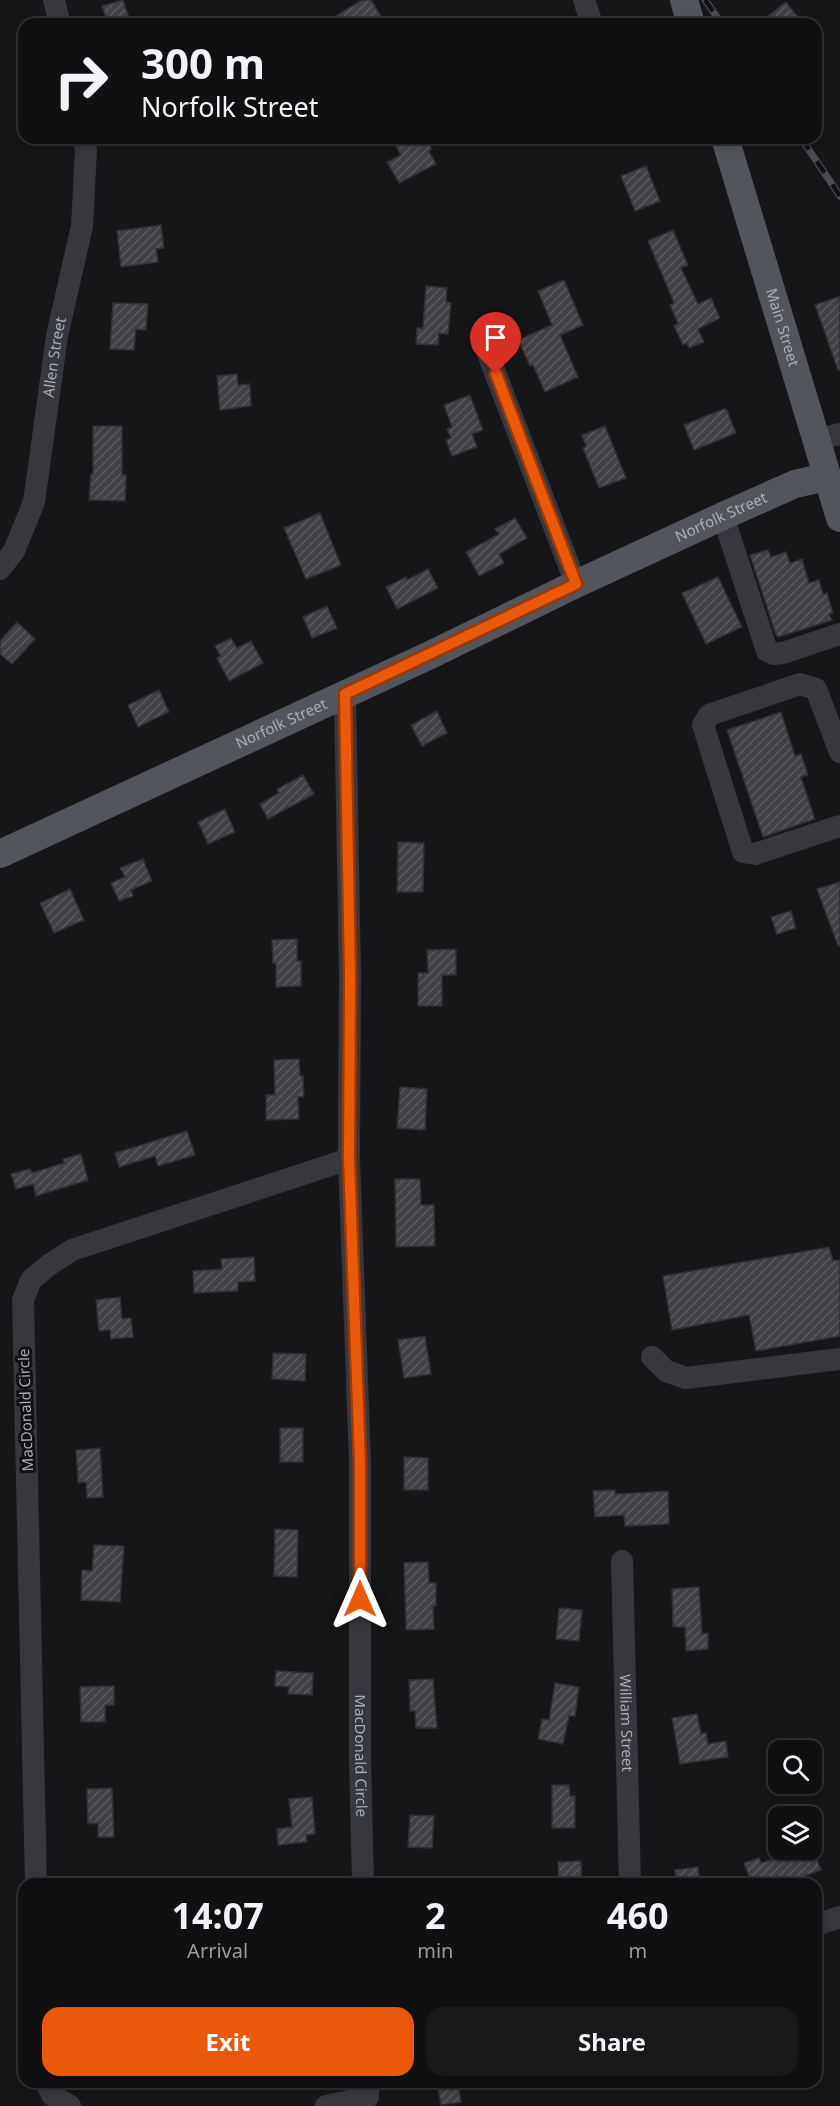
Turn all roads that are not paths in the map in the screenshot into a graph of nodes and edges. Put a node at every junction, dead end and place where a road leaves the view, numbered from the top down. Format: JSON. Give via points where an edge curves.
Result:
{"nodes":[{"id":1,"x":54,"y":0,"type":"edge"},
{"id":2,"x":584,"y":0,"type":"edge"},
{"id":3,"x":58,"y":18,"type":"edge"},
{"id":4,"x":590,"y":18,"type":"edge"},
{"id":5,"x":85,"y":144,"type":"edge"},
{"id":6,"x":727,"y":144,"type":"edge"},
{"id":7,"x":488,"y":354,"type":"dead end"},
{"id":8,"x":828,"y":437,"type":"edge"},
{"id":9,"x":826,"y":477,"type":"junction"},
{"id":10,"x":723,"y":516,"type":"junction"},
{"id":11,"x":840,"y":518,"type":"edge"},
{"id":12,"x":0,"y":569,"type":"edge"},
{"id":13,"x":576,"y":584,"type":"junction"},
{"id":14,"x":840,"y":634,"type":"edge"},
{"id":15,"x":345,"y":694,"type":"junction"},
{"id":16,"x":840,"y":752,"type":"edge"},
{"id":17,"x":840,"y":826,"type":"edge"},
{"id":18,"x":0,"y":854,"type":"edge"},
{"id":19,"x":349,"y":1159,"type":"junction"},
{"id":20,"x":652,"y":1357,"type":"dead end"},
{"id":21,"x":840,"y":1359,"type":"edge"},
{"id":22,"x":622,"y":1561,"type":"dead end"},
{"id":23,"x":36,"y":1878,"type":"edge"},
{"id":24,"x":363,"y":1878,"type":"edge"},
{"id":25,"x":630,"y":1878,"type":"edge"},
{"id":26,"x":840,"y":1917,"type":"edge"},
{"id":27,"x":822,"y":1924,"type":"edge"},
{"id":28,"x":49,"y":2088,"type":"edge"},
{"id":29,"x":368,"y":2088,"type":"edge"},
{"id":30,"x":69,"y":2106,"type":"edge"},
{"id":31,"x":326,"y":2106,"type":"edge"}],
"edges":[{"from":1,"to":3,"type":"street"},
{"from":2,"to":4,"type":"street"},
{"from":5,"to":12,"type":"street","name":"Allen Street","via":[[82,226],[57,336],[34,502],[14,551]]},
{"from":6,"to":8,"type":"main road","name":"Main Street"},
{"from":7,"to":13,"type":"street"},
{"from":8,"to":9,"type":"main road","name":"Main Street"},
{"from":9,"to":10,"type":"main road","name":"Norfolk Street","via":[[795,484]]},
{"from":9,"to":11,"type":"main road","name":"Main Street"},
{"from":10,"to":13,"type":"main road","name":"Norfolk Street"},
{"from":10,"to":14,"type":"street","via":[[767,651],[783,653]]},
{"from":13,"to":15,"type":"main road","name":"Norfolk Street"},
{"from":15,"to":18,"type":"main road","name":"Norfolk Street"},
{"from":15,"to":19,"type":"street","name":"MacDonald Circle"},
{"from":16,"to":17,"type":"street","via":[[816,689],[800,684],[709,715],[703,725],[743,852],[755,854]]},
{"from":19,"to":23,"type":"street","name":"MacDonald Circle","via":[[72,1250],[30,1280],[23,1300]]},
{"from":19,"to":24,"type":"street","name":"MacDonald Circle","via":[[360,1463]]},
{"from":20,"to":21,"type":"street","via":[[666,1371],[686,1378]]},
{"from":22,"to":25,"type":"street","name":"William Street"},
{"from":26,"to":27,"type":"street"},
{"from":28,"to":30,"type":"street","via":[[52,2095]]},
{"from":29,"to":31,"type":"street","via":[[368,2097]]}]}
